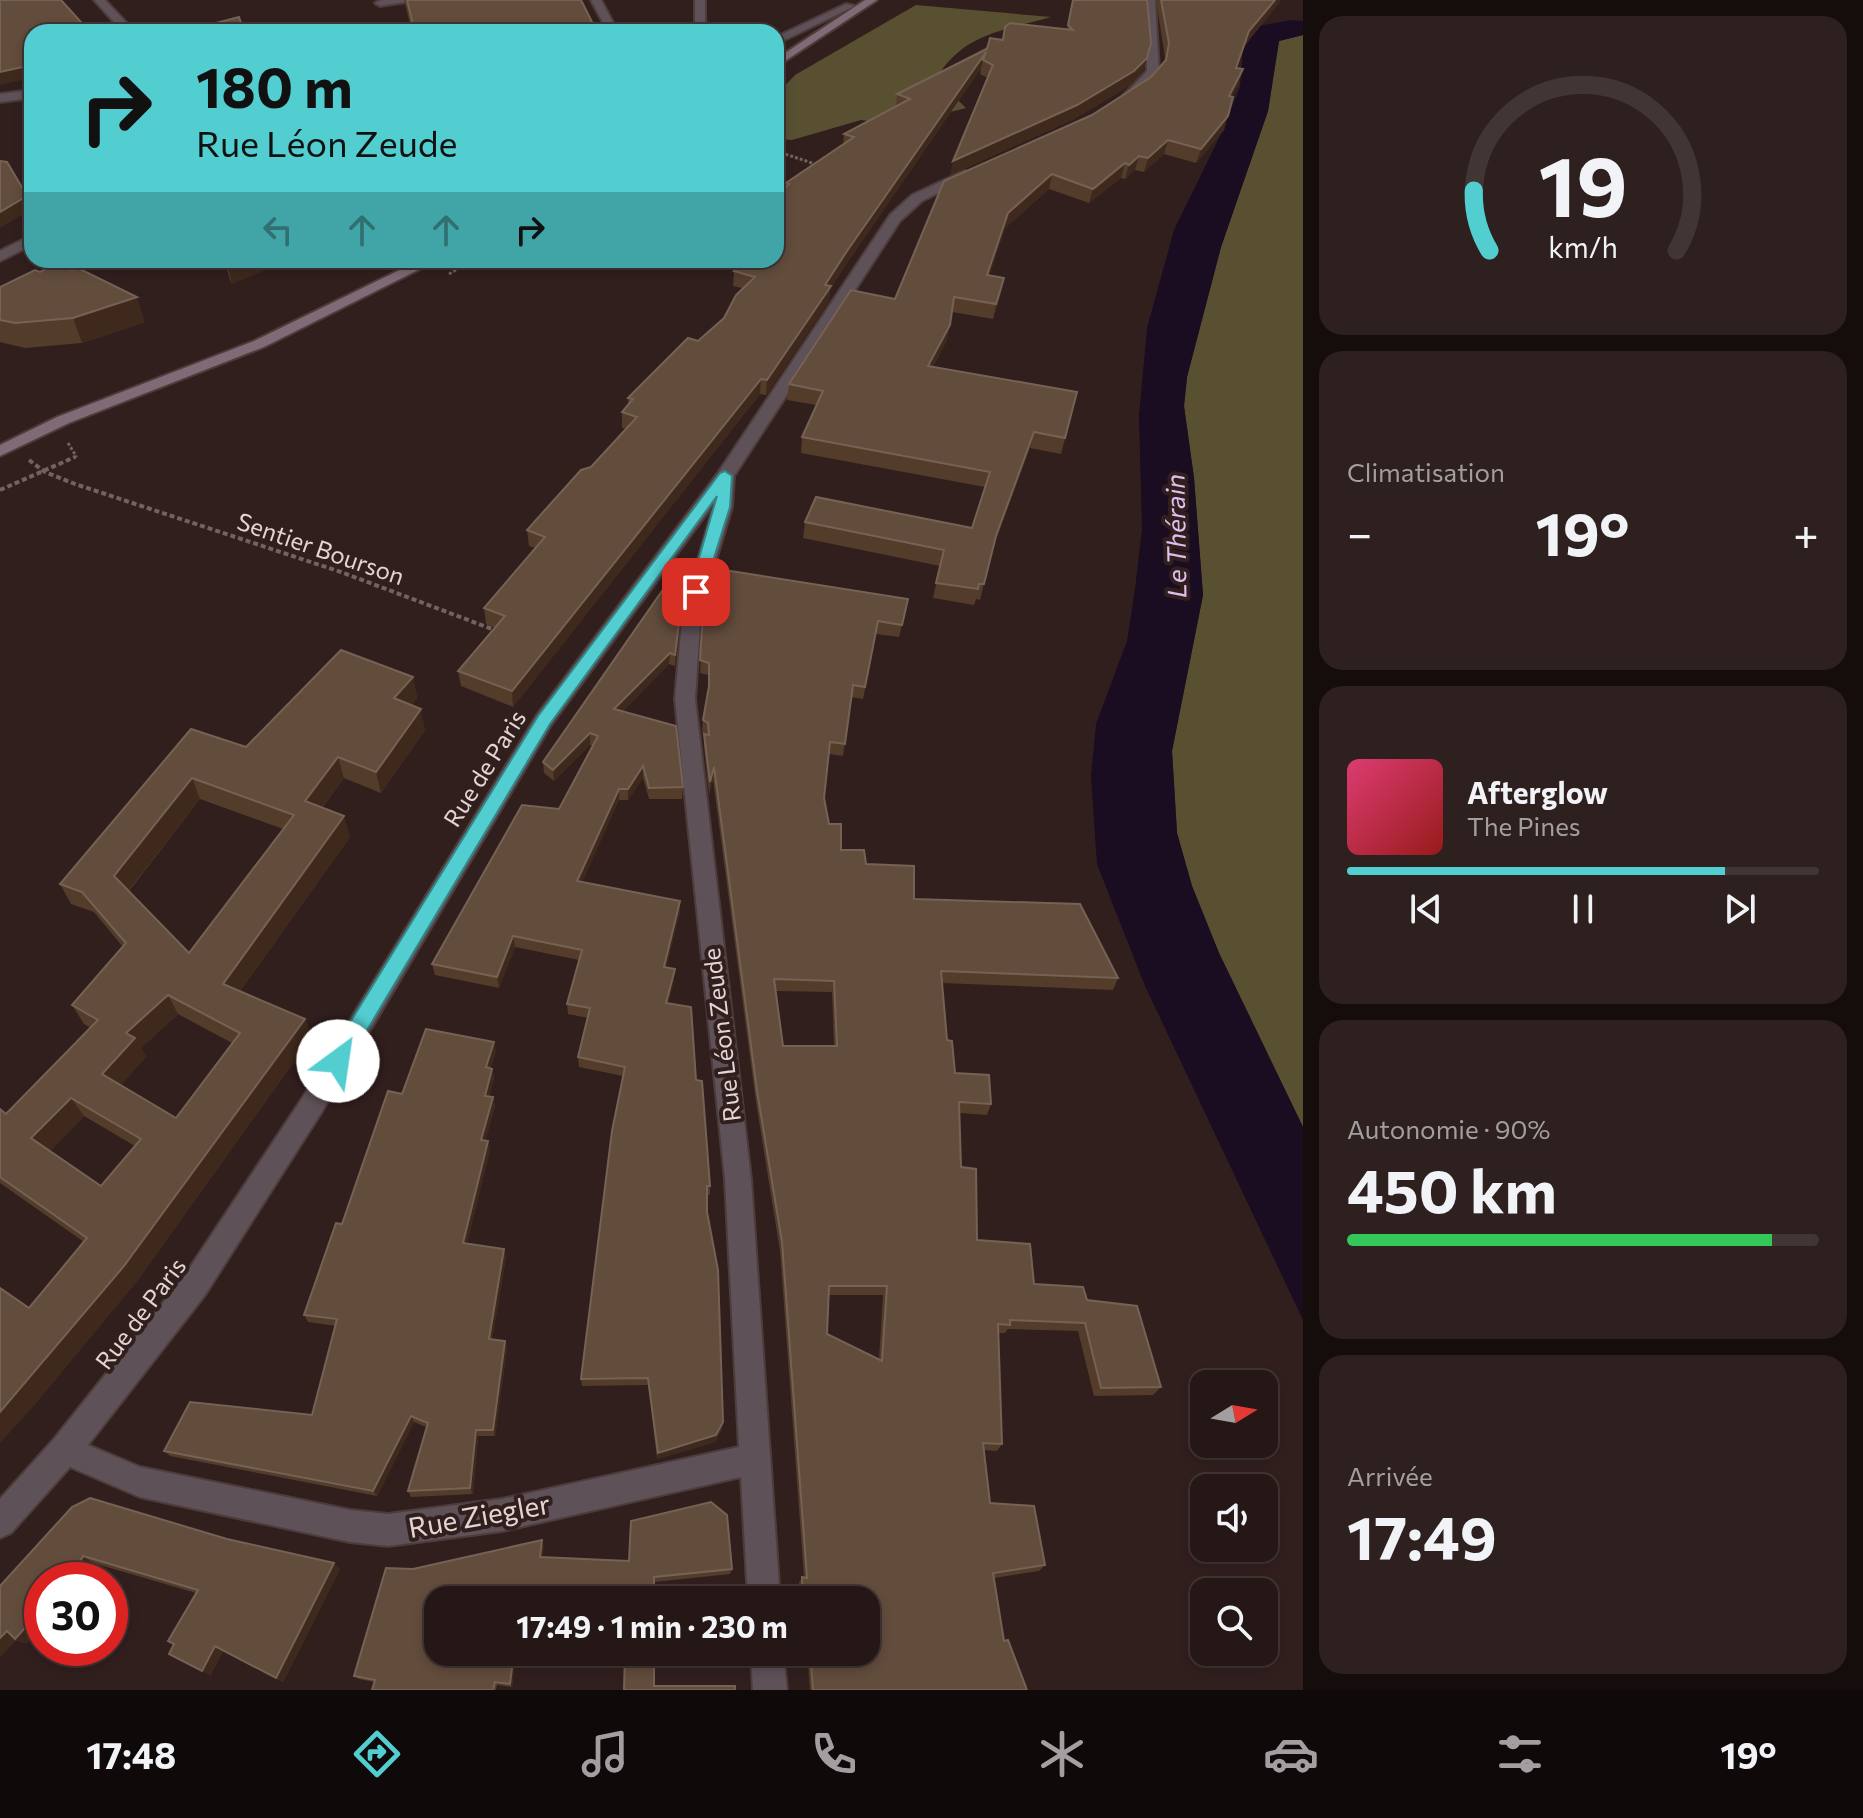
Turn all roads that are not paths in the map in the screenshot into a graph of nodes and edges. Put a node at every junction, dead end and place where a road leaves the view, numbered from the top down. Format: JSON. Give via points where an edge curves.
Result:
{"nodes":[{"id":1,"x":99,"y":0,"type":"edge"},
{"id":2,"x":414,"y":0,"type":"edge"},
{"id":3,"x":596,"y":0,"type":"edge"},
{"id":4,"x":700,"y":0,"type":"edge"},
{"id":5,"x":872,"y":0,"type":"edge"},
{"id":6,"x":1150,"y":0,"type":"edge"},
{"id":7,"x":380,"y":3,"type":"dead end"},
{"id":8,"x":855,"y":3,"type":"edge"},
{"id":9,"x":122,"y":24,"type":"edge"},
{"id":10,"x":609,"y":24,"type":"edge"},
{"id":11,"x":702,"y":24,"type":"edge"},
{"id":12,"x":784,"y":37,"type":"edge"},
{"id":13,"x":784,"y":53,"type":"edge"},
{"id":14,"x":784,"y":54,"type":"edge"},
{"id":15,"x":24,"y":95,"type":"edge"},
{"id":16,"x":0,"y":98,"type":"edge"},
{"id":17,"x":1122,"y":100,"type":"edge"},
{"id":18,"x":993,"y":163,"type":"edge"},
{"id":19,"x":9,"y":237,"type":"dead end"},
{"id":20,"x":24,"y":240,"type":"edge"},
{"id":21,"x":24,"y":243,"type":"edge"},
{"id":22,"x":0,"y":257,"type":"edge"},
{"id":23,"x":415,"y":268,"type":"edge"},
{"id":24,"x":128,"y":394,"type":"junction"},
{"id":25,"x":0,"y":432,"type":"edge"},
{"id":26,"x":0,"y":451,"type":"edge"},
{"id":27,"x":725,"y":476,"type":"junction"},
{"id":28,"x":65,"y":1450,"type":"junction"},
{"id":29,"x":756,"y":1458,"type":"junction"},
{"id":30,"x":0,"y":1522,"type":"edge"},
{"id":31,"x":763,"y":1586,"type":"edge"},
{"id":32,"x":768,"y":1666,"type":"edge"},
{"id":33,"x":770,"y":1690,"type":"edge"}],
"edges":[{"from":1,"to":9,"type":"street"},
{"from":2,"to":7,"type":"lane"},
{"from":3,"to":10,"type":"lane"},
{"from":4,"to":11,"type":"street"},
{"from":5,"to":14,"type":"main road"},
{"from":6,"to":17,"type":"street","via":[[1153,72]]},
{"from":8,"to":12,"type":"street"},
{"from":8,"to":13,"type":"main road"},
{"from":15,"to":16,"type":"street"},
{"from":18,"to":27,"type":"street","name":"Rue de Paris","via":[[917,198],[900,212]]},
{"from":19,"to":20,"type":"street"},
{"from":21,"to":22,"type":"street"},
{"from":23,"to":24,"type":"main road","via":[[259,344]]},
{"from":24,"to":25,"type":"main road"},
{"from":24,"to":26,"type":"main road"},
{"from":27,"to":28,"type":"street","name":"Rue de Paris","via":[[544,720],[226,1240]]},
{"from":27,"to":29,"type":"street","name":"Rue Léon Zeude","via":[[723,507],[692,610],[685,699],[738,1179]]},
{"from":28,"to":29,"type":"street","name":"Rue Ziegler","via":[[140,1482],[388,1530],[502,1515]]},
{"from":28,"to":30,"type":"street","name":"Rue de Paris"},
{"from":29,"to":31,"type":"street","name":"Rue Léon Zeude"},
{"from":32,"to":33,"type":"street"}]}
